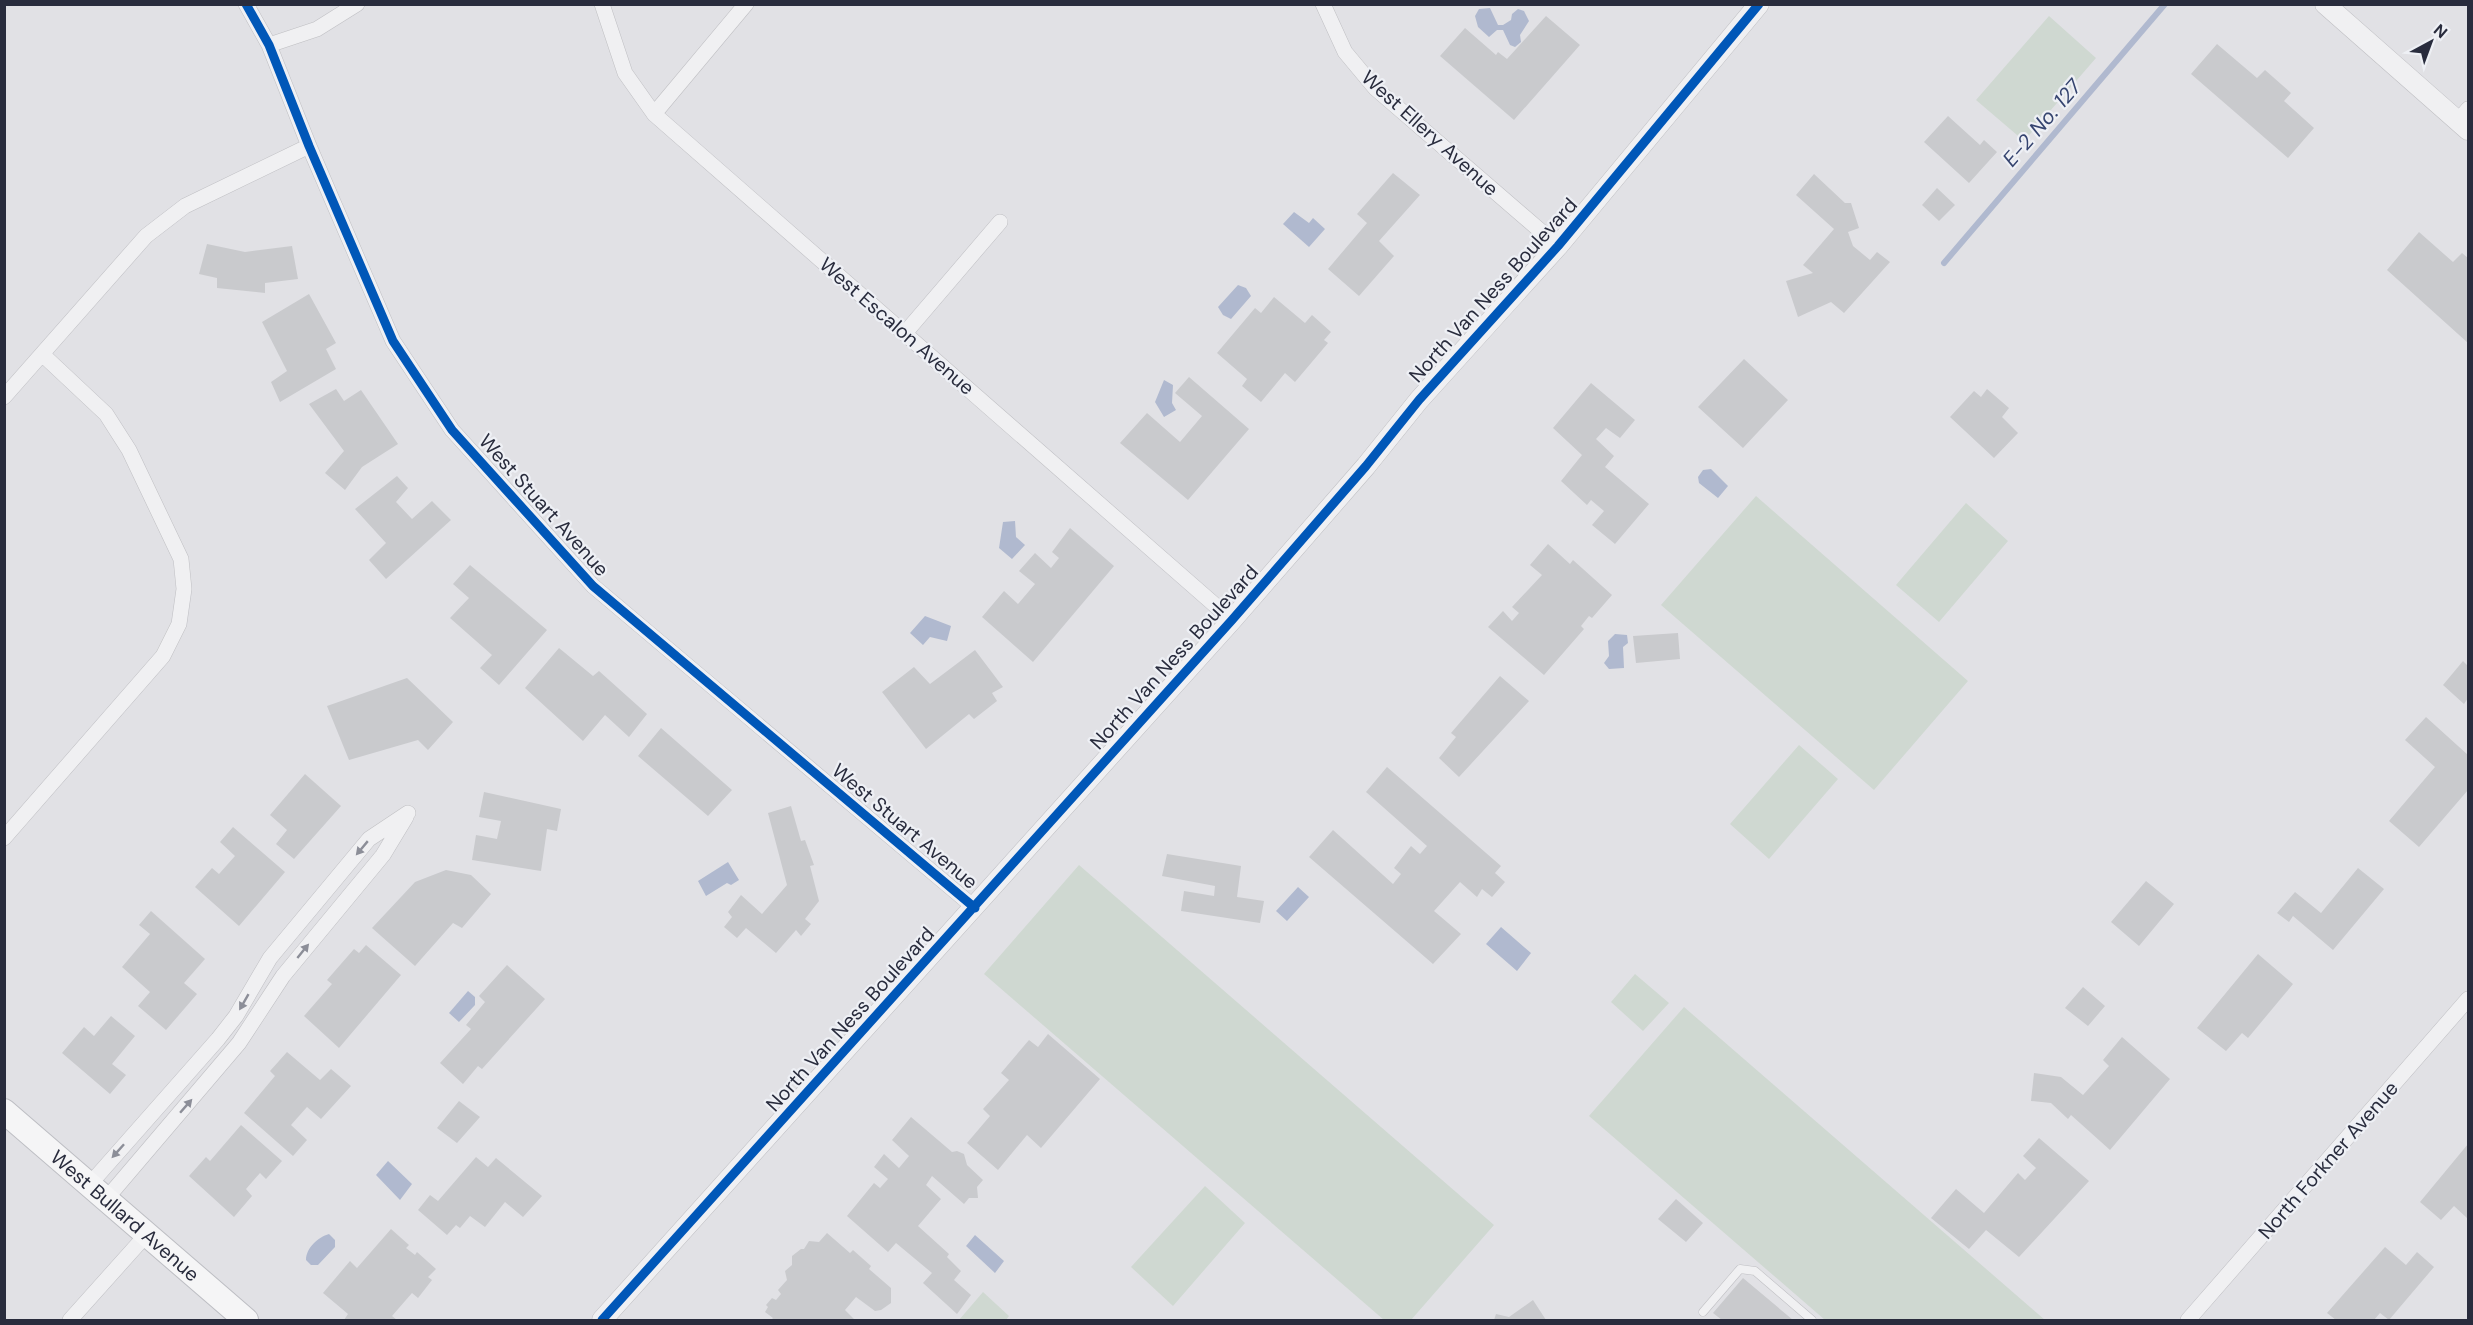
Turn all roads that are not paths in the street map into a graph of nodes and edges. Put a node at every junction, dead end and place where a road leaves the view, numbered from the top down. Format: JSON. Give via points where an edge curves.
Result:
{"nodes":[{"id":1,"x":246,"y":4,"type":"edge"},
{"id":2,"x":357,"y":4,"type":"edge"},
{"id":3,"x":602,"y":4,"type":"edge"},
{"id":4,"x":746,"y":4,"type":"edge"},
{"id":5,"x":1323,"y":4,"type":"edge"},
{"id":6,"x":1759,"y":4,"type":"edge"},
{"id":7,"x":2325,"y":4,"type":"edge"},
{"id":8,"x":269,"y":45,"type":"junction"},
{"id":9,"x":654,"y":114,"type":"junction"},
{"id":10,"x":2465,"y":120,"type":"edge"},
{"id":11,"x":309,"y":146,"type":"junction"},
{"id":12,"x":1000,"y":222,"type":"dead end"},
{"id":13,"x":1558,"y":246,"type":"junction"},
{"id":14,"x":905,"y":333,"type":"junction"},
{"id":15,"x":42,"y":354,"type":"junction"},
{"id":16,"x":4,"y":397,"type":"edge"},
{"id":17,"x":1232,"y":620,"type":"junction"},
{"id":18,"x":4,"y":838,"type":"edge"},
{"id":19,"x":334,"y":880,"type":"junction"},
{"id":20,"x":351,"y":893,"type":"junction"},
{"id":21,"x":975,"y":908,"type":"junction"},
{"id":22,"x":266,"y":963,"type":"junction"},
{"id":23,"x":283,"y":976,"type":"junction"},
{"id":24,"x":2469,"y":999,"type":"edge"},
{"id":25,"x":200,"y":1060,"type":"junction"},
{"id":26,"x":213,"y":1074,"type":"junction"},
{"id":27,"x":4,"y":1111,"type":"edge"},
{"id":28,"x":98,"y":1191,"type":"junction"},
{"id":29,"x":147,"y":1234,"type":"junction"},
{"id":30,"x":1702,"y":1312,"type":"dead end"},
{"id":31,"x":70,"y":1320,"type":"edge"},
{"id":32,"x":246,"y":1320,"type":"edge"},
{"id":33,"x":602,"y":1320,"type":"edge"},
{"id":34,"x":1812,"y":1320,"type":"edge"},
{"id":35,"x":2188,"y":1320,"type":"edge"}],
"edges":[{"from":1,"to":8,"type":"street","name":"West Stuart Avenue"},
{"from":2,"to":8,"type":"street","via":[[317,29]]},
{"from":3,"to":9,"type":"street","name":"West Escalon Avenue","via":[[625,73]]},
{"from":4,"to":9,"type":"street"},
{"from":5,"to":13,"type":"street","name":"West Ellery Avenue","via":[[1345,52],[1376,88]]},
{"from":6,"to":13,"type":"street","name":"North Van Ness Boulevard"},
{"from":7,"to":10,"type":"street"},
{"from":8,"to":11,"type":"street","name":"West Stuart Avenue"},
{"from":9,"to":14,"type":"street","name":"West Escalon Avenue"},
{"from":11,"to":15,"type":"street","via":[[185,206],[146,236]]},
{"from":11,"to":21,"type":"street","name":"West Stuart Avenue","via":[[393,340],[452,430],[593,586]]},
{"from":12,"to":14,"type":"street"},
{"from":13,"to":17,"type":"street","name":"North Van Ness Boulevard","via":[[1419,400]]},
{"from":14,"to":17,"type":"street","name":"West Escalon Avenue"},
{"from":15,"to":16,"type":"street"},
{"from":15,"to":18,"type":"street","via":[[106,414],[129,450],[181,559],[184,589],[179,624],[163,656]]},
{"from":17,"to":21,"type":"street","name":"North Van Ness Boulevard"},
{"from":19,"to":20,"type":"street"},
{"from":20,"to":19,"type":"street","one_way":true,"via":[[382,855],[408,813],[369,839]]},
{"from":19,"to":22,"type":"street"},
{"from":23,"to":20,"type":"street","one_way":true},
{"from":21,"to":33,"type":"street","name":"North Van Ness Boulevard"},
{"from":22,"to":23,"type":"street"},
{"from":22,"to":25,"type":"street","one_way":true,"via":[[236,1016]]},
{"from":23,"to":26,"type":"street","via":[[239,1043]]},
{"from":24,"to":35,"type":"street","name":"North Forkner Avenue"},
{"from":25,"to":26,"type":"street"},
{"from":25,"to":28,"type":"street","one_way":true},
{"from":28,"to":26,"type":"street","one_way":true},
{"from":27,"to":28,"type":"main road","name":"West Bullard Avenue"},
{"from":28,"to":29,"type":"main road","name":"West Bullard Avenue"},
{"from":29,"to":31,"type":"street"},
{"from":29,"to":32,"type":"main road","name":"West Bullard Avenue"},
{"from":30,"to":34,"type":"lane","via":[[1740,1269],[1755,1271]]}]}
